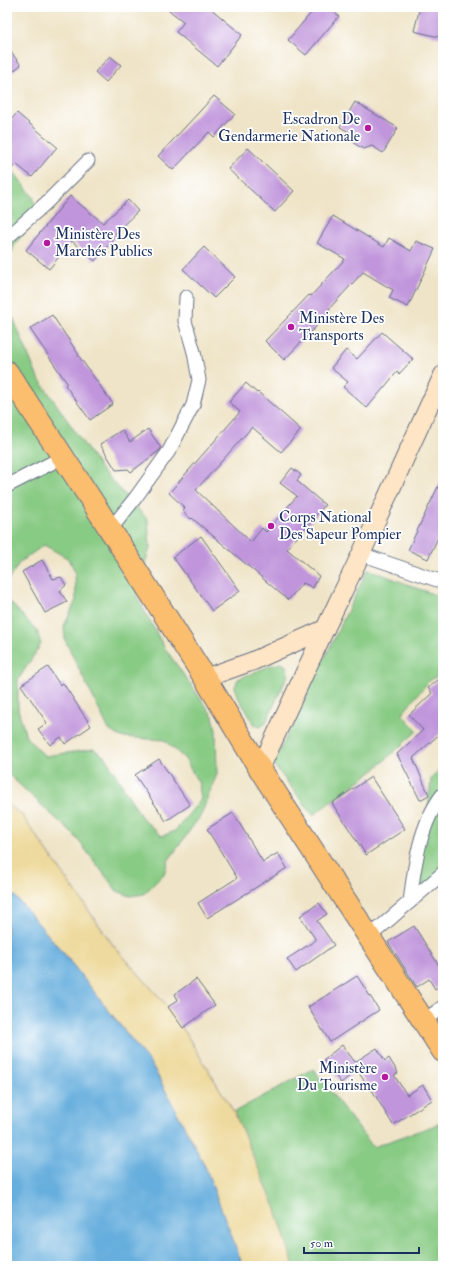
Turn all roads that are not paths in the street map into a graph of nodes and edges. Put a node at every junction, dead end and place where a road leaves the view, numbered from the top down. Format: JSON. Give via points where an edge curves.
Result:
{"nodes":[{"id":1,"x":88,"y":161,"type":"dead end"},
{"id":2,"x":7,"y":238,"type":"edge"},
{"id":3,"x":186,"y":297,"type":"dead end"},
{"id":4,"x":7,"y":372,"type":"edge"},
{"id":5,"x":443,"y":375,"type":"edge"},
{"id":6,"x":63,"y":457,"type":"junction"},
{"id":7,"x":7,"y":486,"type":"edge"},
{"id":8,"x":110,"y":530,"type":"junction"},
{"id":9,"x":362,"y":554,"type":"junction"},
{"id":10,"x":443,"y":582,"type":"edge"},
{"id":11,"x":325,"y":629,"type":"junction"},
{"id":12,"x":205,"y":678,"type":"junction"},
{"id":13,"x":260,"y":769,"type":"junction"},
{"id":14,"x":443,"y":794,"type":"edge"},
{"id":15,"x":443,"y":873,"type":"edge"},
{"id":16,"x":410,"y":902,"type":"junction"},
{"id":17,"x":369,"y":937,"type":"junction"},
{"id":18,"x":443,"y":1007,"type":"edge"},
{"id":19,"x":423,"y":1021,"type":"junction"},
{"id":20,"x":443,"y":1051,"type":"edge"}],
"edges":[{"from":1,"to":2,"type":"street","via":[[46,204]]},
{"from":3,"to":8,"type":"street","via":[[185,321],[199,380],[193,405],[169,451]]},
{"from":4,"to":6,"type":"highway"},
{"from":5,"to":9,"type":"street"},
{"from":6,"to":7,"type":"street"},
{"from":6,"to":8,"type":"highway"},
{"from":8,"to":12,"type":"highway"},
{"from":9,"to":10,"type":"street"},
{"from":9,"to":11,"type":"street"},
{"from":11,"to":12,"type":"street","via":[[253,661]]},
{"from":11,"to":13,"type":"street"},
{"from":12,"to":13,"type":"highway"},
{"from":13,"to":17,"type":"highway"},
{"from":14,"to":16,"type":"street","via":[[425,827],[414,866]]},
{"from":15,"to":16,"type":"street"},
{"from":16,"to":17,"type":"street"},
{"from":17,"to":19,"type":"highway"},
{"from":18,"to":19,"type":"street"},
{"from":19,"to":20,"type":"highway"}]}
